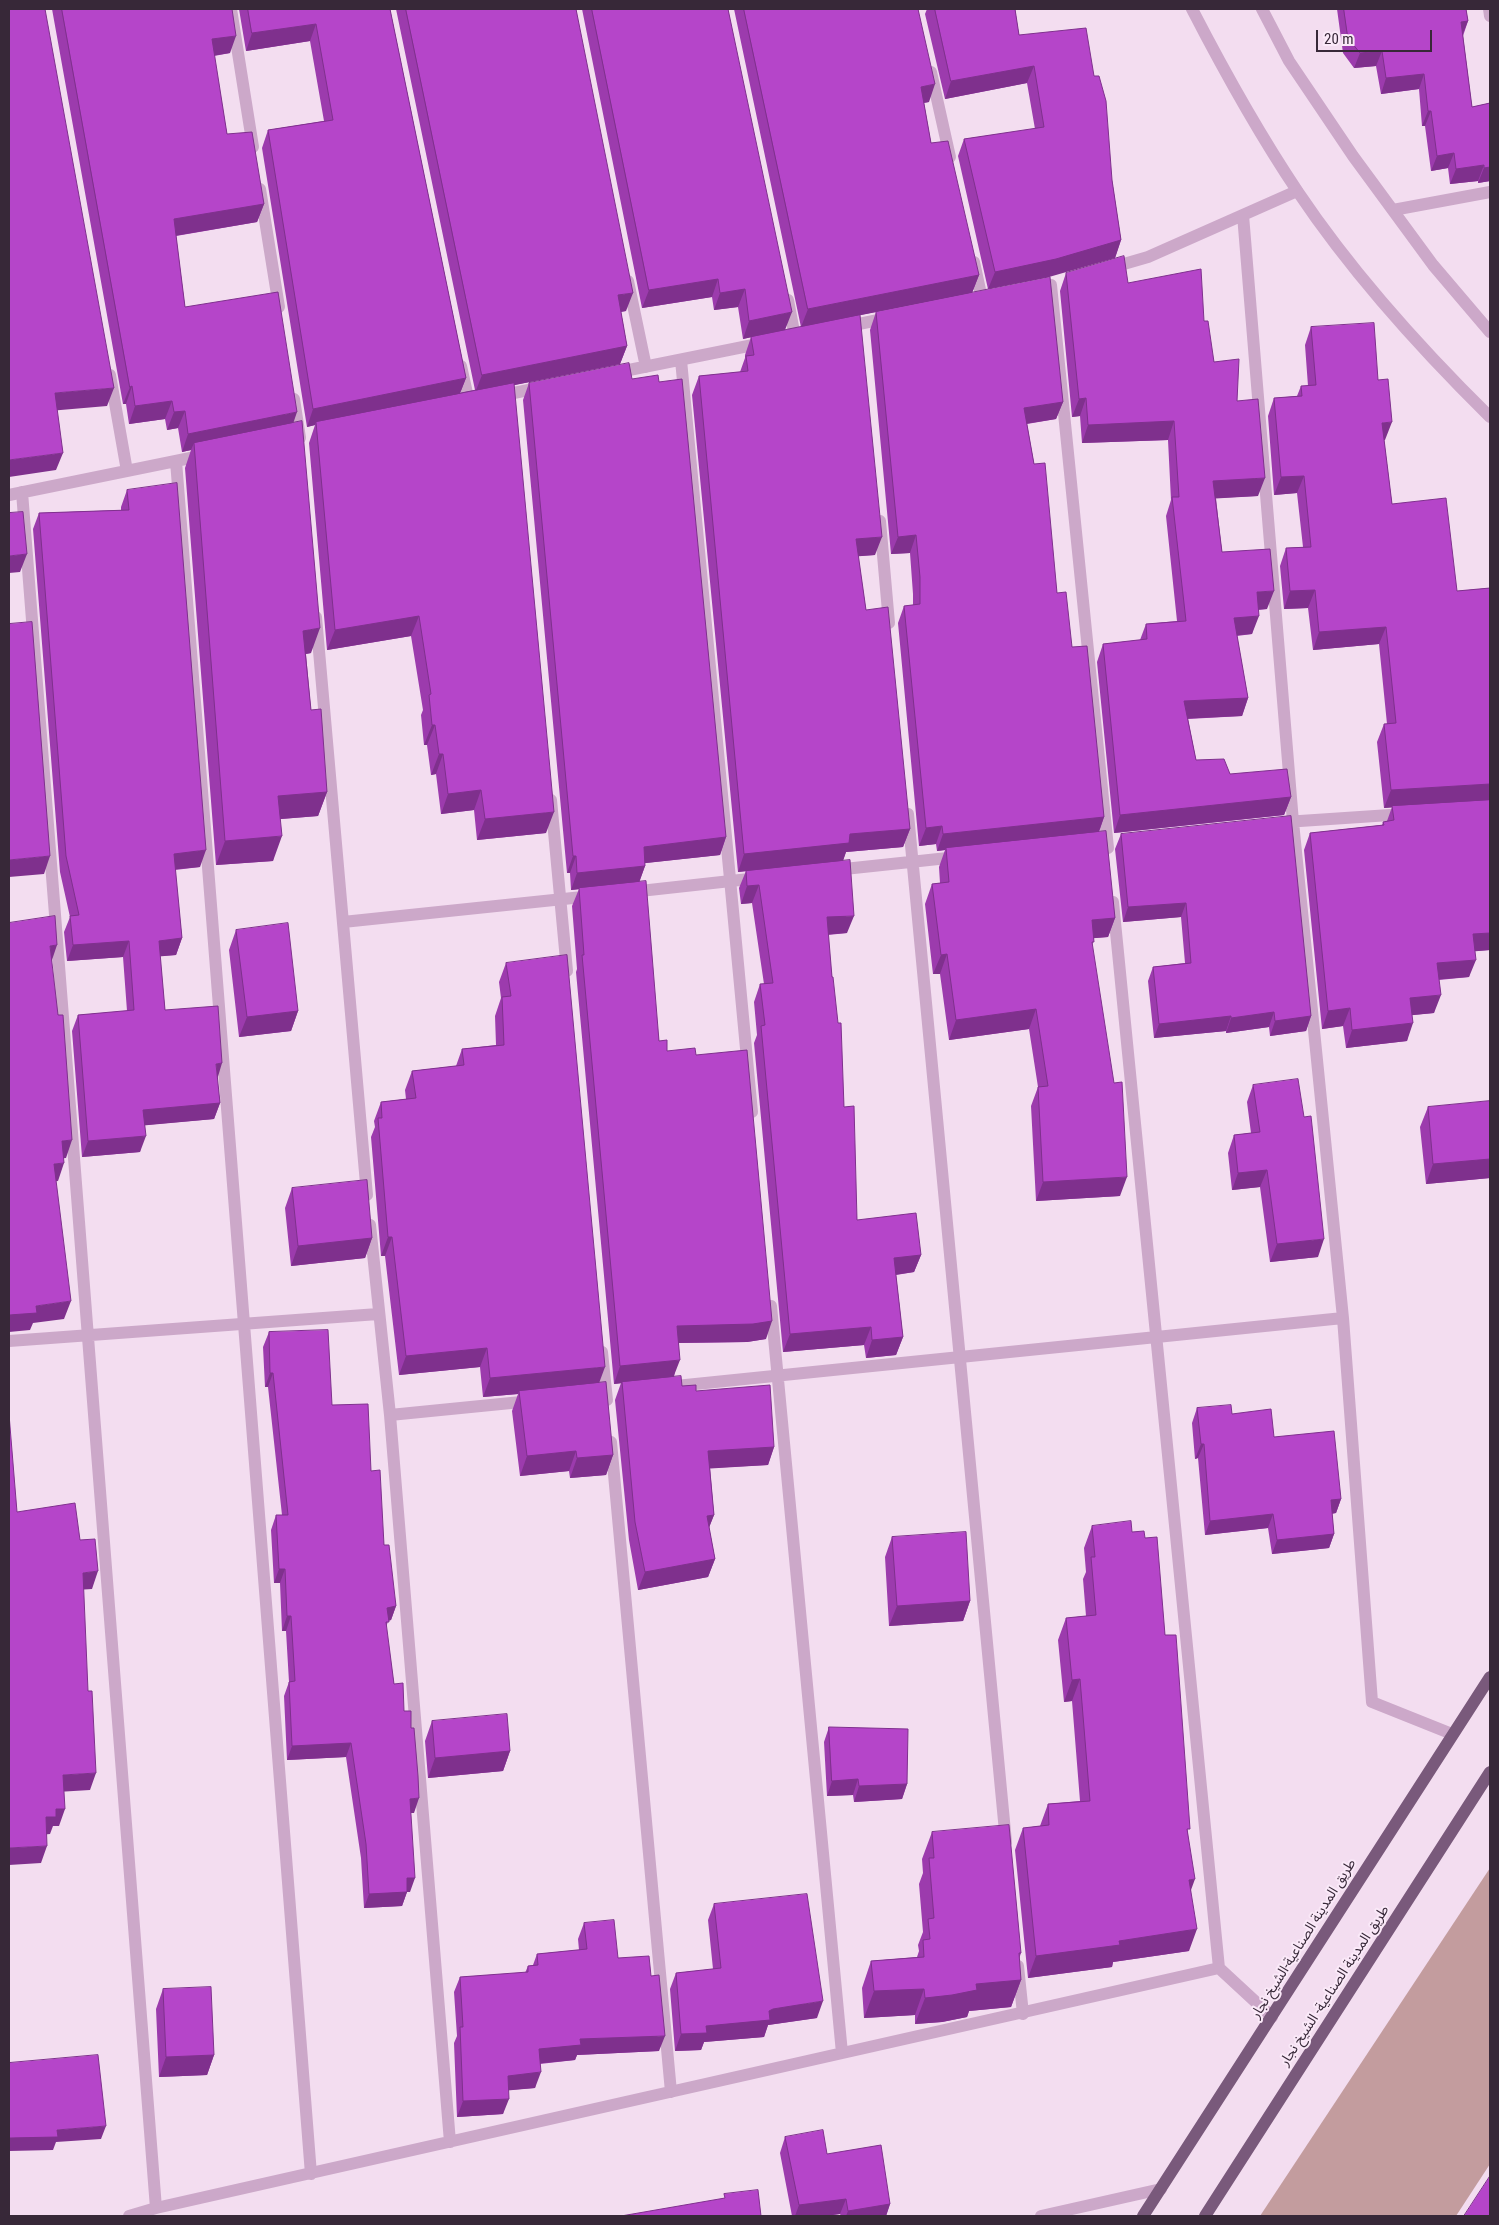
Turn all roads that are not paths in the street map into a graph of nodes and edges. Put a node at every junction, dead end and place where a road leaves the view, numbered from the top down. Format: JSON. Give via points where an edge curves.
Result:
{"nodes":[{"id":1,"x":231,"y":9,"type":"edge"},
{"id":2,"x":1192,"y":9,"type":"edge"},
{"id":3,"x":1262,"y":9,"type":"edge"},
{"id":4,"x":1489,"y":9,"type":"edge"},
{"id":5,"x":1490,"y":16,"type":"edge"},
{"id":6,"x":927,"y":57,"type":"edge"},
{"id":7,"x":255,"y":155,"type":"edge"},
{"id":8,"x":954,"y":173,"type":"edge"},
{"id":9,"x":258,"y":174,"type":"edge"},
{"id":10,"x":1297,"y":191,"type":"junction"},
{"id":11,"x":1490,"y":192,"type":"edge"},
{"id":12,"x":1393,"y":210,"type":"junction"},
{"id":13,"x":1243,"y":215,"type":"junction"},
{"id":14,"x":971,"y":251,"type":"edge"},
{"id":15,"x":626,"y":270,"type":"edge"},
{"id":16,"x":1096,"y":272,"type":"edge"},
{"id":17,"x":785,"y":289,"type":"edge"},
{"id":18,"x":1034,"y":289,"type":"edge"},
{"id":19,"x":982,"y":299,"type":"edge"},
{"id":20,"x":898,"y":316,"type":"edge"},
{"id":21,"x":282,"y":320,"type":"edge"},
{"id":22,"x":833,"y":329,"type":"edge"},
{"id":23,"x":1490,"y":332,"type":"edge"},
{"id":24,"x":459,"y":354,"type":"edge"},
{"id":25,"x":681,"y":360,"type":"junction"},
{"id":26,"x":108,"y":364,"type":"edge"},
{"id":27,"x":646,"y":367,"type":"junction"},
{"id":28,"x":598,"y":376,"type":"edge"},
{"id":29,"x":551,"y":386,"type":"edge"},
{"id":30,"x":292,"y":388,"type":"edge"},
{"id":31,"x":1490,"y":417,"type":"edge"},
{"id":32,"x":301,"y":439,"type":"edge"},
{"id":33,"x":214,"y":454,"type":"edge"},
{"id":34,"x":176,"y":461,"type":"junction"},
{"id":35,"x":127,"y":472,"type":"junction"},
{"id":36,"x":22,"y":492,"type":"junction"},
{"id":37,"x":9,"y":495,"type":"edge"},
{"id":38,"x":879,"y":510,"type":"edge"},
{"id":39,"x":315,"y":605,"type":"edge"},
{"id":40,"x":891,"y":637,"type":"edge"},
{"id":41,"x":550,"y":790,"type":"edge"},
{"id":42,"x":907,"y":803,"type":"edge"},
{"id":43,"x":1421,"y":813,"type":"edge"},
{"id":44,"x":1293,"y":822,"type":"junction"},
{"id":45,"x":1274,"y":824,"type":"edge"},
{"id":46,"x":971,"y":856,"type":"edge"},
{"id":47,"x":1109,"y":861,"type":"edge"},
{"id":48,"x":912,"y":862,"type":"junction"},
{"id":49,"x":826,"y":871,"type":"edge"},
{"id":50,"x":769,"y":877,"type":"edge"},
{"id":51,"x":731,"y":881,"type":"junction"},
{"id":52,"x":1112,"y":891,"type":"edge"},
{"id":53,"x":560,"y":899,"type":"junction"},
{"id":54,"x":343,"y":922,"type":"junction"},
{"id":55,"x":569,"y":988,"type":"edge"},
{"id":56,"x":754,"y":1128,"type":"edge"},
{"id":57,"x":770,"y":1297,"type":"edge"},
{"id":58,"x":378,"y":1314,"type":"junction"},
{"id":59,"x":1343,"y":1318,"type":"junction"},
{"id":60,"x":244,"y":1324,"type":"junction"},
{"id":61,"x":88,"y":1335,"type":"junction"},
{"id":62,"x":1156,"y":1337,"type":"junction"},
{"id":63,"x":9,"y":1341,"type":"edge"},
{"id":64,"x":602,"y":1344,"type":"edge"},
{"id":65,"x":960,"y":1357,"type":"junction"},
{"id":66,"x":777,"y":1376,"type":"junction"},
{"id":67,"x":654,"y":1388,"type":"edge"},
{"id":68,"x":547,"y":1399,"type":"edge"},
{"id":69,"x":608,"y":1413,"type":"edge"},
{"id":70,"x":390,"y":1415,"type":"junction"},
{"id":71,"x":610,"y":1432,"type":"edge"},
{"id":72,"x":1490,"y":1677,"type":"edge"},
{"id":73,"x":1452,"y":1734,"type":"junction"},
{"id":74,"x":1490,"y":1772,"type":"edge"},
{"id":75,"x":1008,"y":1855,"type":"edge"},
{"id":76,"x":1017,"y":1954,"type":"edge"},
{"id":77,"x":1219,"y":1968,"type":"junction"},
{"id":78,"x":1023,"y":2014,"type":"junction"},
{"id":79,"x":1272,"y":2017,"type":"junction"},
{"id":80,"x":842,"y":2053,"type":"junction"},
{"id":81,"x":671,"y":2092,"type":"junction"},
{"id":82,"x":450,"y":2142,"type":"junction"},
{"id":83,"x":311,"y":2174,"type":"junction"},
{"id":84,"x":1161,"y":2189,"type":"junction"},
{"id":85,"x":156,"y":2208,"type":"junction"},
{"id":86,"x":128,"y":2216,"type":"edge"},
{"id":87,"x":1041,"y":2216,"type":"edge"},
{"id":88,"x":1142,"y":2216,"type":"edge"},
{"id":89,"x":1205,"y":2216,"type":"edge"}],
"edges":[{"from":1,"to":7,"type":"street"},
{"from":2,"to":10,"type":"street","via":[[1221,66]]},
{"from":3,"to":12,"type":"street","via":[[1289,61],[1352,156]]},
{"from":4,"to":5,"type":"street"},
{"from":6,"to":8,"type":"street"},
{"from":9,"to":21,"type":"street"},
{"from":10,"to":13,"type":"street"},
{"from":10,"to":31,"type":"street","via":[[1363,279],[1456,384]]},
{"from":11,"to":12,"type":"street"},
{"from":12,"to":23,"type":"street","via":[[1433,265]]},
{"from":13,"to":16,"type":"street","via":[[1148,257]]},
{"from":13,"to":44,"type":"street"},
{"from":14,"to":19,"type":"street"},
{"from":15,"to":27,"type":"street"},
{"from":17,"to":25,"type":"street","via":[[791,338]]},
{"from":18,"to":47,"type":"street","via":[[1056,284]]},
{"from":20,"to":22,"type":"street","via":[[861,328]]},
{"from":24,"to":29,"type":"street","via":[[473,402],[514,398]]},
{"from":25,"to":27,"type":"street"},
{"from":25,"to":51,"type":"street"},
{"from":26,"to":35,"type":"street"},
{"from":27,"to":28,"type":"street"},
{"from":30,"to":32,"type":"street"},
{"from":33,"to":34,"type":"street"},
{"from":34,"to":35,"type":"street"},
{"from":34,"to":60,"type":"street"},
{"from":35,"to":36,"type":"street"},
{"from":36,"to":37,"type":"street"},
{"from":36,"to":61,"type":"street"},
{"from":38,"to":40,"type":"street"},
{"from":39,"to":54,"type":"street"},
{"from":41,"to":53,"type":"street"},
{"from":42,"to":48,"type":"street"},
{"from":43,"to":44,"type":"street"},
{"from":44,"to":45,"type":"street"},
{"from":44,"to":59,"type":"street"},
{"from":46,"to":48,"type":"street"},
{"from":48,"to":49,"type":"street"},
{"from":48,"to":65,"type":"street"},
{"from":50,"to":51,"type":"street"},
{"from":51,"to":53,"type":"street"},
{"from":51,"to":56,"type":"street"},
{"from":52,"to":62,"type":"street"},
{"from":53,"to":54,"type":"street"},
{"from":53,"to":55,"type":"street"},
{"from":54,"to":58,"type":"street"},
{"from":57,"to":66,"type":"street"},
{"from":58,"to":60,"type":"street"},
{"from":58,"to":70,"type":"street"},
{"from":59,"to":62,"type":"street"},
{"from":59,"to":73,"type":"street","via":[[1372,1702]]},
{"from":60,"to":61,"type":"street"},
{"from":60,"to":83,"type":"street"},
{"from":61,"to":63,"type":"street"},
{"from":61,"to":85,"type":"street"},
{"from":62,"to":65,"type":"street"},
{"from":62,"to":77,"type":"street"},
{"from":64,"to":69,"type":"street"},
{"from":65,"to":66,"type":"street"},
{"from":65,"to":75,"type":"street"},
{"from":66,"to":67,"type":"street"},
{"from":66,"to":80,"type":"street"},
{"from":68,"to":70,"type":"street"},
{"from":70,"to":82,"type":"street"},
{"from":71,"to":81,"type":"street"},
{"from":72,"to":73,"type":"main road","name":"طريق المدينة الصناعية-الشيخ نجار"},
{"from":73,"to":79,"type":"main road","name":"طريق المدينة الصناعية-الشيخ نجار"},
{"from":74,"to":89,"type":"main road","name":"طريق المدينة الصناعية- الشيخ نجار"},
{"from":76,"to":78,"type":"street"},
{"from":77,"to":78,"type":"street"},
{"from":77,"to":79,"type":"street"},
{"from":78,"to":80,"type":"street"},
{"from":79,"to":84,"type":"main road","name":"طريق المدينة الصناعية-الشيخ نجار"},
{"from":80,"to":81,"type":"street"},
{"from":81,"to":82,"type":"street"},
{"from":82,"to":83,"type":"street"},
{"from":83,"to":85,"type":"street"},
{"from":84,"to":87,"type":"street"},
{"from":84,"to":88,"type":"main road","name":"طريق المدينة الصناعية-الشيخ نجار"},
{"from":85,"to":86,"type":"street"}]}
